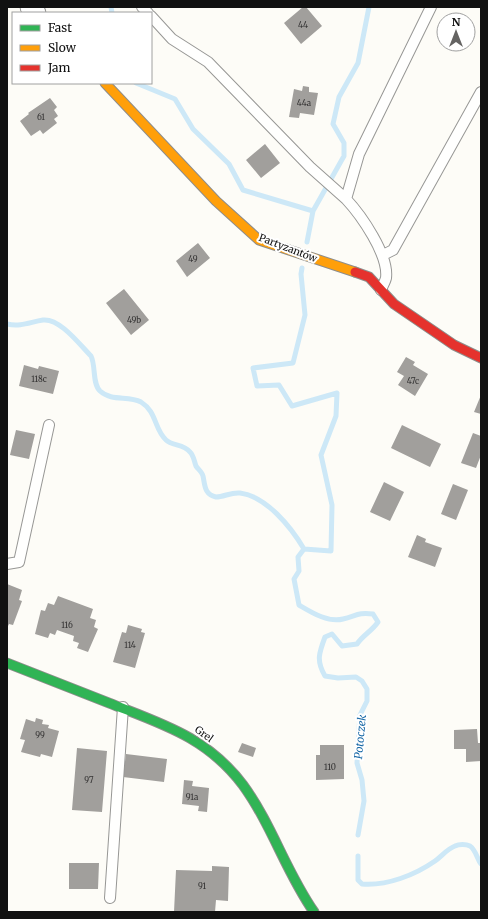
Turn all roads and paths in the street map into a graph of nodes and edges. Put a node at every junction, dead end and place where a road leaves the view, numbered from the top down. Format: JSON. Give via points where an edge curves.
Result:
{"nodes":[{"id":1,"x":431,"y":7,"type":"edge"},
{"id":2,"x":152,"y":17,"type":"edge"},
{"id":3,"x":106,"y":84,"type":"edge"},
{"id":4,"x":481,"y":92,"type":"edge"},
{"id":5,"x":346,"y":199,"type":"junction"},
{"id":6,"x":383,"y":255,"type":"junction"},
{"id":7,"x":381,"y":290,"type":"junction"},
{"id":8,"x":481,"y":358,"type":"edge"},
{"id":9,"x":49,"y":425,"type":"dead end"},
{"id":10,"x":7,"y":564,"type":"edge"},
{"id":11,"x":7,"y":663,"type":"edge"},
{"id":12,"x":123,"y":707,"type":"junction"},
{"id":13,"x":110,"y":898,"type":"dead end"},
{"id":14,"x":314,"y":912,"type":"edge"}],
"edges":[{"from":1,"to":5,"type":"lane","via":[[359,154]]},
{"from":2,"to":5,"type":"lane","via":[[172,39],[208,62],[310,167]]},
{"from":3,"to":7,"type":"street","name":"Partyzantów","via":[[216,201],[258,240],[370,277]]},
{"from":4,"to":6,"type":"lane","via":[[393,250]]},
{"from":5,"to":6,"type":"lane"},
{"from":6,"to":7,"type":"lane","via":[[386,278]]},
{"from":7,"to":8,"type":"street","name":"Partyzantów","via":[[400,308],[454,345]]},
{"from":9,"to":10,"type":"lane","via":[[19,562]]},
{"from":11,"to":12,"type":"street","name":"Grel"},
{"from":12,"to":13,"type":"lane"},
{"from":12,"to":14,"type":"street","name":"Grel","via":[[200,742],[231,772],[245,788],[295,883]]}]}
